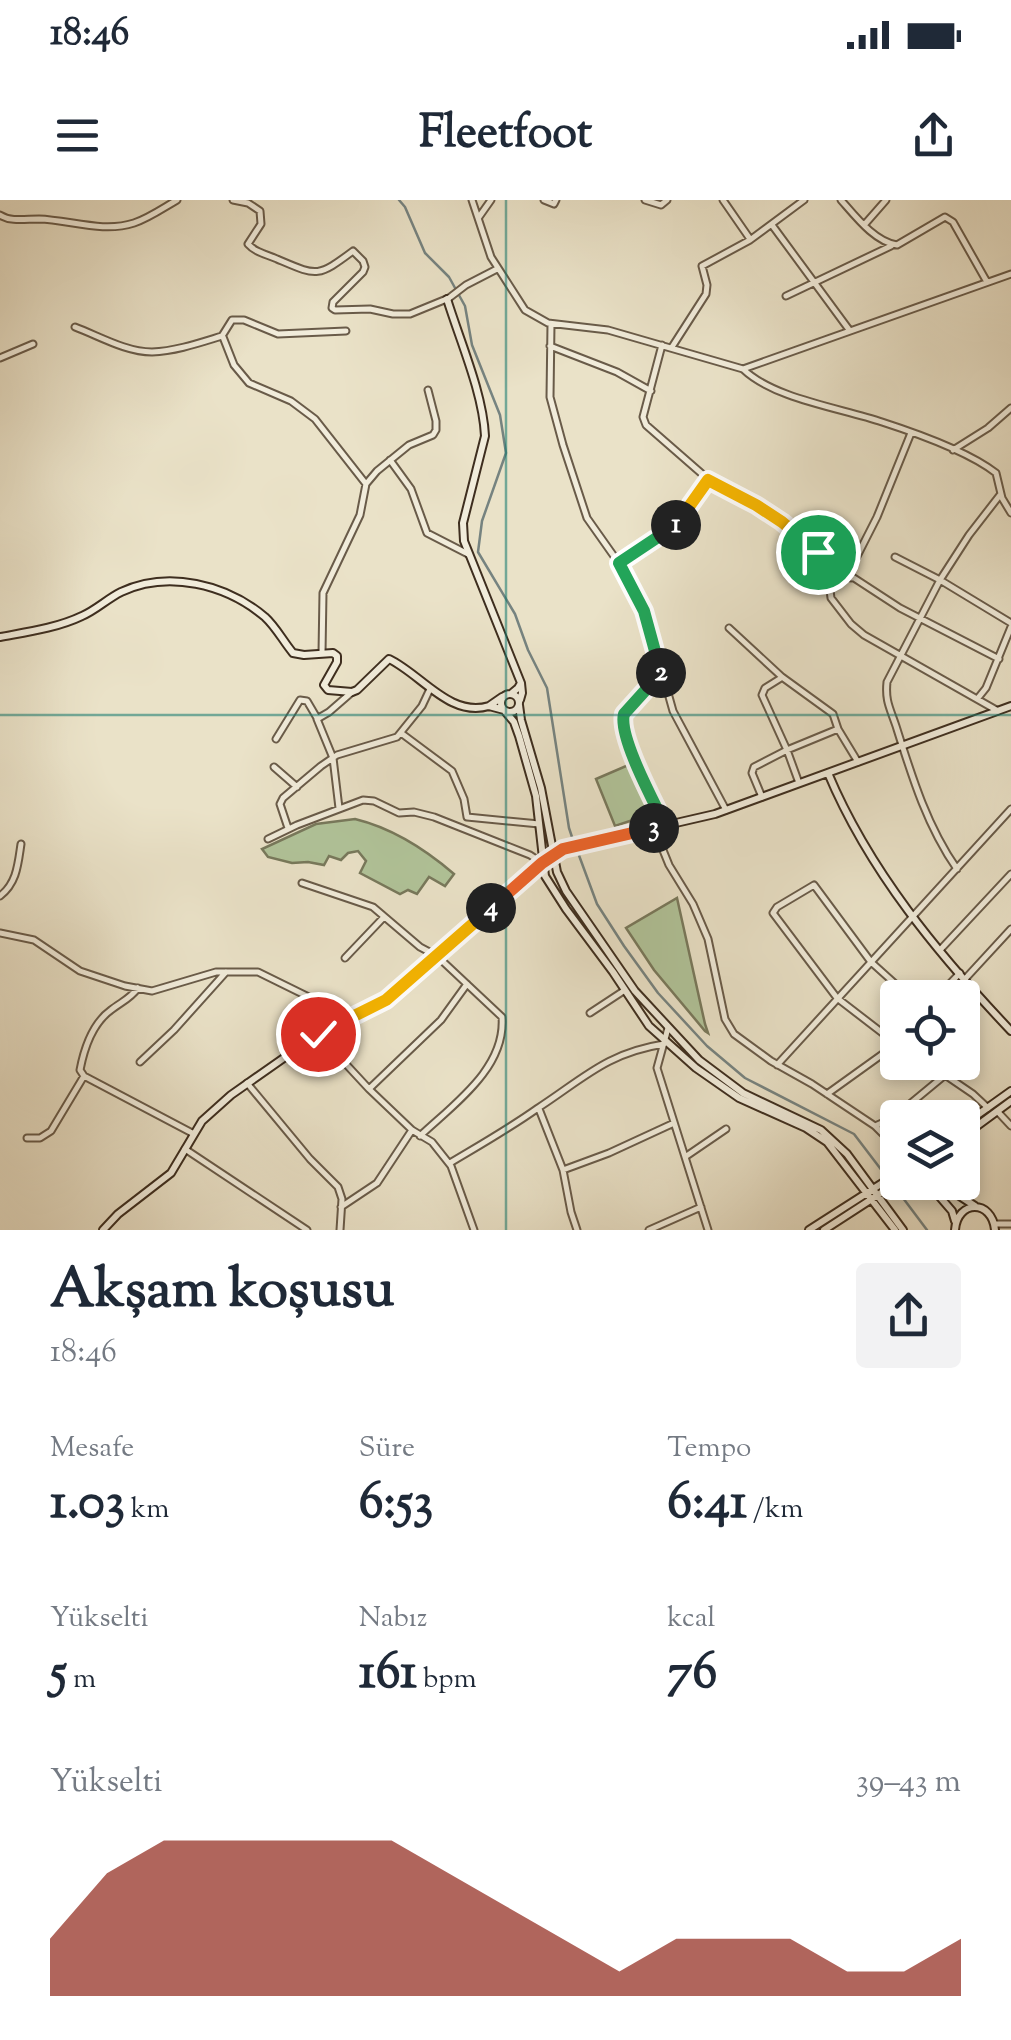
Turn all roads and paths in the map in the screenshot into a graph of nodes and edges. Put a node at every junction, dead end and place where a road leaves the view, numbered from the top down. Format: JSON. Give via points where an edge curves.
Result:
{"nodes":[{"id":1,"x":176,"y":200,"type":"edge"},
{"id":2,"x":232,"y":200,"type":"edge"},
{"id":3,"x":472,"y":200,"type":"edge"},
{"id":4,"x":492,"y":200,"type":"edge"},
{"id":5,"x":544,"y":200,"type":"edge"},
{"id":6,"x":556,"y":200,"type":"edge"},
{"id":7,"x":645,"y":200,"type":"edge"},
{"id":8,"x":666,"y":200,"type":"edge"},
{"id":9,"x":723,"y":200,"type":"edge"},
{"id":10,"x":804,"y":200,"type":"edge"},
{"id":11,"x":841,"y":200,"type":"edge"},
{"id":12,"x":886,"y":200,"type":"edge"},
{"id":13,"x":0,"y":215,"type":"edge"},
{"id":14,"x":479,"y":216,"type":"junction"},
{"id":15,"x":771,"y":224,"type":"junction"},
{"id":16,"x":864,"y":224,"type":"junction"},
{"id":17,"x":750,"y":240,"type":"junction"},
{"id":18,"x":891,"y":246,"type":"junction"},
{"id":19,"x":498,"y":268,"type":"junction"},
{"id":20,"x":1011,"y":274,"type":"edge"},
{"id":21,"x":814,"y":282,"type":"junction"},
{"id":22,"x":988,"y":282,"type":"junction"},
{"id":23,"x":786,"y":296,"type":"dead end"},
{"id":24,"x":449,"y":297,"type":"junction"},
{"id":25,"x":551,"y":324,"type":"junction"},
{"id":26,"x":75,"y":327,"type":"dead end"},
{"id":27,"x":346,"y":331,"type":"dead end"},
{"id":28,"x":850,"y":331,"type":"junction"},
{"id":29,"x":222,"y":336,"type":"junction"},
{"id":30,"x":34,"y":344,"type":"dead end"},
{"id":31,"x":662,"y":345,"type":"junction"},
{"id":32,"x":550,"y":346,"type":"junction"},
{"id":33,"x":672,"y":347,"type":"junction"},
{"id":34,"x":0,"y":358,"type":"edge"},
{"id":35,"x":743,"y":369,"type":"junction"},
{"id":36,"x":428,"y":390,"type":"dead end"},
{"id":37,"x":651,"y":390,"type":"junction"},
{"id":38,"x":1011,"y":408,"type":"edge"},
{"id":39,"x":1004,"y":414,"type":"junction"},
{"id":40,"x":1011,"y":424,"type":"edge"},
{"id":41,"x":911,"y":433,"type":"junction"},
{"id":42,"x":953,"y":450,"type":"junction"},
{"id":43,"x":390,"y":460,"type":"junction"},
{"id":44,"x":708,"y":480,"type":"junction"},
{"id":45,"x":366,"y":484,"type":"junction"},
{"id":46,"x":1001,"y":495,"type":"junction"},
{"id":47,"x":1011,"y":513,"type":"edge"},
{"id":48,"x":468,"y":554,"type":"junction"},
{"id":49,"x":895,"y":556,"type":"dead end"},
{"id":50,"x":619,"y":563,"type":"junction"},
{"id":51,"x":847,"y":576,"type":"junction"},
{"id":52,"x":828,"y":577,"type":"junction"},
{"id":53,"x":940,"y":580,"type":"junction"},
{"id":54,"x":920,"y":618,"type":"junction"},
{"id":55,"x":1011,"y":625,"type":"edge"},
{"id":56,"x":729,"y":628,"type":"dead end"},
{"id":57,"x":0,"y":637,"type":"edge"},
{"id":58,"x":322,"y":653,"type":"junction"},
{"id":59,"x":900,"y":656,"type":"junction"},
{"id":60,"x":998,"y":659,"type":"junction"},
{"id":61,"x":662,"y":673,"type":"junction"},
{"id":62,"x":782,"y":677,"type":"junction"},
{"id":63,"x":521,"y":683,"type":"junction"},
{"id":64,"x":430,"y":689,"type":"junction"},
{"id":65,"x":352,"y":692,"type":"junction"},
{"id":66,"x":511,"y":693,"type":"junction"},
{"id":67,"x":502,"y":697,"type":"junction"},
{"id":68,"x":978,"y":698,"type":"junction"},
{"id":69,"x":520,"y":703,"type":"junction"},
{"id":70,"x":489,"y":706,"type":"junction"},
{"id":71,"x":1010,"y":707,"type":"edge"},
{"id":72,"x":504,"y":710,"type":"junction"},
{"id":73,"x":998,"y":710,"type":"junction"},
{"id":74,"x":317,"y":719,"type":"junction"},
{"id":75,"x":838,"y":729,"type":"junction"},
{"id":76,"x":402,"y":733,"type":"junction"},
{"id":77,"x":276,"y":738,"type":"dead end"},
{"id":78,"x":902,"y":746,"type":"junction"},
{"id":79,"x":787,"y":750,"type":"junction"},
{"id":80,"x":333,"y":758,"type":"junction"},
{"id":81,"x":858,"y":762,"type":"junction"},
{"id":82,"x":274,"y":766,"type":"dead end"},
{"id":83,"x":828,"y":773,"type":"junction"},
{"id":84,"x":798,"y":783,"type":"junction"},
{"id":85,"x":296,"y":787,"type":"junction"},
{"id":86,"x":762,"y":797,"type":"junction"},
{"id":87,"x":339,"y":809,"type":"junction"},
{"id":88,"x":1011,"y":809,"type":"edge"},
{"id":89,"x":726,"y":810,"type":"junction"},
{"id":90,"x":539,"y":824,"type":"junction"},
{"id":91,"x":665,"y":825,"type":"junction"},
{"id":92,"x":654,"y":828,"type":"junction"},
{"id":93,"x":288,"y":829,"type":"junction"},
{"id":94,"x":268,"y":839,"type":"dead end"},
{"id":95,"x":21,"y":844,"type":"dead end"},
{"id":96,"x":552,"y":856,"type":"junction"},
{"id":97,"x":542,"y":863,"type":"junction"},
{"id":98,"x":957,"y":870,"type":"junction"},
{"id":99,"x":1011,"y":874,"type":"edge"},
{"id":100,"x":302,"y":884,"type":"dead end"},
{"id":101,"x":0,"y":896,"type":"edge"},
{"id":102,"x":384,"y":917,"type":"junction"},
{"id":103,"x":912,"y":918,"type":"junction"},
{"id":104,"x":1011,"y":929,"type":"edge"},
{"id":105,"x":0,"y":933,"type":"edge"},
{"id":106,"x":940,"y":950,"type":"junction"},
{"id":107,"x":438,"y":956,"type":"junction"},
{"id":108,"x":345,"y":958,"type":"dead end"},
{"id":109,"x":871,"y":962,"type":"junction"},
{"id":110,"x":226,"y":972,"type":"junction"},
{"id":111,"x":962,"y":976,"type":"junction"},
{"id":112,"x":891,"y":980,"type":"edge"},
{"id":113,"x":957,"y":980,"type":"edge"},
{"id":114,"x":467,"y":984,"type":"junction"},
{"id":115,"x":138,"y":988,"type":"junction"},
{"id":116,"x":625,"y":990,"type":"junction"},
{"id":117,"x":837,"y":998,"type":"junction"},
{"id":118,"x":590,"y":1013,"type":"dead end"},
{"id":119,"x":668,"y":1028,"type":"junction"},
{"id":120,"x":1011,"y":1030,"type":"edge"},
{"id":121,"x":880,"y":1031,"type":"edge"},
{"id":122,"x":318,"y":1034,"type":"junction"},
{"id":123,"x":664,"y":1043,"type":"junction"},
{"id":124,"x":880,"y":1056,"type":"edge"},
{"id":125,"x":140,"y":1062,"type":"dead end"},
{"id":126,"x":777,"y":1065,"type":"junction"},
{"id":127,"x":84,"y":1076,"type":"junction"},
{"id":128,"x":939,"y":1080,"type":"edge"},
{"id":129,"x":952,"y":1080,"type":"edge"},
{"id":130,"x":248,"y":1083,"type":"junction"},
{"id":131,"x":369,"y":1089,"type":"junction"},
{"id":132,"x":1011,"y":1091,"type":"edge"},
{"id":133,"x":827,"y":1094,"type":"junction"},
{"id":134,"x":1011,"y":1101,"type":"edge"},
{"id":135,"x":539,"y":1108,"type":"junction"},
{"id":136,"x":988,"y":1108,"type":"junction"},
{"id":137,"x":997,"y":1111,"type":"junction"},
{"id":138,"x":980,"y":1114,"type":"edge"},
{"id":139,"x":674,"y":1123,"type":"junction"},
{"id":140,"x":980,"y":1124,"type":"edge"},
{"id":141,"x":875,"y":1126,"type":"junction"},
{"id":142,"x":1011,"y":1126,"type":"edge"},
{"id":143,"x":412,"y":1130,"type":"junction"},
{"id":144,"x":726,"y":1130,"type":"dead end"},
{"id":145,"x":880,"y":1131,"type":"edge"},
{"id":146,"x":194,"y":1134,"type":"junction"},
{"id":147,"x":420,"y":1136,"type":"junction"},
{"id":148,"x":27,"y":1138,"type":"dead end"},
{"id":149,"x":185,"y":1149,"type":"junction"},
{"id":150,"x":685,"y":1156,"type":"junction"},
{"id":151,"x":449,"y":1164,"type":"junction"},
{"id":152,"x":563,"y":1170,"type":"junction"},
{"id":153,"x":880,"y":1189,"type":"edge"},
{"id":154,"x":872,"y":1194,"type":"junction"},
{"id":155,"x":942,"y":1200,"type":"edge"},
{"id":156,"x":966,"y":1200,"type":"edge"},
{"id":157,"x":341,"y":1207,"type":"junction"},
{"id":158,"x":700,"y":1207,"type":"junction"},
{"id":159,"x":976,"y":1207,"type":"junction"},
{"id":160,"x":841,"y":1219,"type":"junction"},
{"id":161,"x":1011,"y":1224,"type":"edge"},
{"id":162,"x":955,"y":1226,"type":"edge"},
{"id":163,"x":107,"y":1227,"type":"edge"},
{"id":164,"x":995,"y":1227,"type":"edge"},
{"id":165,"x":118,"y":1230,"type":"edge"},
{"id":166,"x":307,"y":1230,"type":"edge"},
{"id":167,"x":340,"y":1230,"type":"edge"},
{"id":168,"x":474,"y":1230,"type":"edge"},
{"id":169,"x":577,"y":1230,"type":"edge"},
{"id":170,"x":649,"y":1230,"type":"edge"},
{"id":171,"x":708,"y":1230,"type":"edge"},
{"id":172,"x":809,"y":1230,"type":"edge"},
{"id":173,"x":824,"y":1230,"type":"edge"},
{"id":174,"x":846,"y":1230,"type":"edge"},
{"id":175,"x":894,"y":1230,"type":"edge"},
{"id":176,"x":904,"y":1230,"type":"edge"}],
"edges":[{"from":1,"to":13,"type":"street","via":[[122,226]]},
{"from":2,"to":24,"type":"street","via":[[260,211],[261,224],[248,244],[256,252],[313,273],[353,251],[363,261],[366,267],[333,302],[334,310],[410,314]]},
{"from":3,"to":14,"type":"street"},
{"from":4,"to":14,"type":"street"},
{"from":5,"to":6,"type":"street"},
{"from":7,"to":8,"type":"street"},
{"from":9,"to":17,"type":"street"},
{"from":10,"to":15,"type":"street"},
{"from":11,"to":16,"type":"street"},
{"from":12,"to":16,"type":"street"},
{"from":14,"to":19,"type":"street"},
{"from":15,"to":17,"type":"street"},
{"from":15,"to":21,"type":"street"},
{"from":16,"to":18,"type":"street"},
{"from":17,"to":33,"type":"street","via":[[702,266],[706,294]]},
{"from":18,"to":21,"type":"street"},
{"from":18,"to":22,"type":"street","via":[[945,217]]},
{"from":19,"to":24,"type":"street"},
{"from":19,"to":25,"type":"street","via":[[525,310]]},
{"from":20,"to":22,"type":"street"},
{"from":21,"to":23,"type":"street"},
{"from":21,"to":28,"type":"street"},
{"from":22,"to":28,"type":"street"},
{"from":24,"to":48,"type":"street","via":[[485,436],[463,524]]},
{"from":25,"to":31,"type":"street"},
{"from":25,"to":32,"type":"street"},
{"from":26,"to":29,"type":"street","via":[[150,352]]},
{"from":27,"to":29,"type":"street","via":[[278,334],[232,320]]},
{"from":28,"to":35,"type":"street"},
{"from":29,"to":45,"type":"street","via":[[249,383],[314,419]]},
{"from":30,"to":34,"type":"street"},
{"from":31,"to":33,"type":"street"},
{"from":31,"to":37,"type":"street"},
{"from":32,"to":37,"type":"street"},
{"from":32,"to":50,"type":"street","via":[[550,397],[563,446],[587,518]]},
{"from":33,"to":35,"type":"street"},
{"from":35,"to":41,"type":"street","via":[[815,404]]},
{"from":36,"to":43,"type":"street","via":[[436,430]]},
{"from":37,"to":44,"type":"street","via":[[646,425]]},
{"from":38,"to":39,"type":"street"},
{"from":39,"to":40,"type":"street"},
{"from":39,"to":42,"type":"street"},
{"from":41,"to":42,"type":"street"},
{"from":41,"to":51,"type":"street"},
{"from":42,"to":46,"type":"street","via":[[996,473]]},
{"from":43,"to":45,"type":"street"},
{"from":43,"to":48,"type":"street","via":[[411,488],[427,534]]},
{"from":44,"to":50,"type":"street","via":[[678,523]]},
{"from":44,"to":52,"type":"street","via":[[782,522],[826,560]]},
{"from":45,"to":58,"type":"street","via":[[360,515],[322,593]]},
{"from":46,"to":47,"type":"street"},
{"from":46,"to":53,"type":"street"},
{"from":48,"to":63,"type":"street"},
{"from":49,"to":53,"type":"street"},
{"from":50,"to":61,"type":"street","via":[[644,611]]},
{"from":51,"to":52,"type":"street"},
{"from":51,"to":54,"type":"street"},
{"from":52,"to":59,"type":"street","via":[[831,598],[850,624]]},
{"from":53,"to":54,"type":"street"},
{"from":53,"to":55,"type":"street"},
{"from":54,"to":59,"type":"street"},
{"from":54,"to":60,"type":"street"},
{"from":55,"to":60,"type":"street"},
{"from":56,"to":62,"type":"street"},
{"from":57,"to":58,"type":"street","via":[[82,617],[122,592],[179,581],[212,588],[257,612],[293,653]]},
{"from":58,"to":65,"type":"street","via":[[337,656],[325,688]]},
{"from":59,"to":68,"type":"street"},
{"from":59,"to":78,"type":"street","via":[[886,699]]},
{"from":60,"to":68,"type":"street"},
{"from":61,"to":89,"type":"street","via":[[673,711]]},
{"from":61,"to":91,"type":"street","via":[[622,721]]},
{"from":62,"to":75,"type":"street","via":[[833,714]]},
{"from":62,"to":79,"type":"street","via":[[762,695]]},
{"from":63,"to":66,"type":"street"},
{"from":63,"to":69,"type":"street"},
{"from":64,"to":65,"type":"street","via":[[389,659]]},
{"from":64,"to":70,"type":"street","via":[[468,708]]},
{"from":64,"to":76,"type":"street"},
{"from":65,"to":74,"type":"street"},
{"from":66,"to":67,"type":"street"},
{"from":66,"to":69,"type":"street"},
{"from":67,"to":70,"type":"street"},
{"from":67,"to":72,"type":"street"},
{"from":68,"to":73,"type":"street"},
{"from":69,"to":72,"type":"street","via":[[514,712]]},
{"from":69,"to":96,"type":"street"},
{"from":70,"to":72,"type":"street"},
{"from":71,"to":73,"type":"street"},
{"from":72,"to":90,"type":"street","via":[[520,736]]},
{"from":73,"to":78,"type":"street"},
{"from":74,"to":77,"type":"street","via":[[300,700]]},
{"from":74,"to":80,"type":"street"},
{"from":75,"to":79,"type":"street"},
{"from":75,"to":81,"type":"street"},
{"from":76,"to":80,"type":"street"},
{"from":76,"to":90,"type":"street","via":[[452,772],[467,817]]},
{"from":78,"to":81,"type":"street"},
{"from":78,"to":98,"type":"street","via":[[940,846]]},
{"from":79,"to":84,"type":"street"},
{"from":79,"to":86,"type":"street","via":[[754,768]]},
{"from":80,"to":85,"type":"street"},
{"from":80,"to":87,"type":"street"},
{"from":81,"to":83,"type":"street"},
{"from":82,"to":85,"type":"street"},
{"from":83,"to":84,"type":"street"},
{"from":83,"to":103,"type":"street","via":[[844,812]]},
{"from":84,"to":86,"type":"street"},
{"from":85,"to":93,"type":"street","via":[[280,804]]},
{"from":86,"to":89,"type":"street"},
{"from":87,"to":93,"type":"street"},
{"from":87,"to":97,"type":"street","via":[[374,801],[398,813],[434,817]]},
{"from":88,"to":98,"type":"street"},
{"from":89,"to":91,"type":"street"},
{"from":90,"to":97,"type":"street"},
{"from":91,"to":92,"type":"street"},
{"from":92,"to":96,"type":"street"},
{"from":92,"to":126,"type":"street","via":[[708,938],[725,1019],[734,1034]]},
{"from":93,"to":94,"type":"street"},
{"from":95,"to":101,"type":"street","via":[[11,888]]},
{"from":96,"to":97,"type":"street"},
{"from":96,"to":119,"type":"street","via":[[566,890],[635,992]]},
{"from":97,"to":107,"type":"street"},
{"from":97,"to":116,"type":"street","via":[[566,909]]},
{"from":98,"to":103,"type":"street"},
{"from":99,"to":106,"type":"street"},
{"from":100,"to":102,"type":"street"},
{"from":102,"to":107,"type":"street"},
{"from":102,"to":108,"type":"street"},
{"from":103,"to":106,"type":"street"},
{"from":103,"to":109,"type":"street"},
{"from":104,"to":111,"type":"street"},
{"from":105,"to":115,"type":"street","via":[[34,940],[80,971]]},
{"from":106,"to":111,"type":"street"},
{"from":107,"to":114,"type":"street"},
{"from":107,"to":122,"type":"street","via":[[386,1000]]},
{"from":109,"to":112,"type":"street"},
{"from":109,"to":117,"type":"street"},
{"from":109,"to":117,"type":"street","via":[[814,885],[776,907],[774,913]]},
{"from":110,"to":115,"type":"street","via":[[152,991]]},
{"from":110,"to":122,"type":"street","via":[[258,972],[325,1005]]},
{"from":110,"to":125,"type":"street"},
{"from":111,"to":113,"type":"street"},
{"from":111,"to":120,"type":"street"},
{"from":114,"to":131,"type":"street","via":[[441,1020]]},
{"from":114,"to":147,"type":"street","via":[[502,1017],[504,1034],[480,1079]]},
{"from":115,"to":127,"type":"street","via":[[107,1012],[87,1042]]},
{"from":116,"to":118,"type":"street"},
{"from":116,"to":123,"type":"street"},
{"from":117,"to":121,"type":"street"},
{"from":117,"to":126,"type":"street"},
{"from":119,"to":123,"type":"street"},
{"from":119,"to":154,"type":"street","via":[[743,1093],[821,1130],[847,1154]]},
{"from":122,"to":130,"type":"street"},
{"from":122,"to":131,"type":"street"},
{"from":123,"to":135,"type":"street","via":[[606,1060]]},
{"from":123,"to":139,"type":"street","via":[[657,1068]]},
{"from":123,"to":154,"type":"street","via":[[739,1098],[816,1134]]},
{"from":124,"to":133,"type":"street"},
{"from":126,"to":133,"type":"street"},
{"from":127,"to":146,"type":"street"},
{"from":127,"to":148,"type":"street","via":[[51,1131]]},
{"from":128,"to":141,"type":"street"},
{"from":129,"to":136,"type":"street"},
{"from":130,"to":146,"type":"street"},
{"from":130,"to":157,"type":"street","via":[[338,1187]]},
{"from":131,"to":143,"type":"street"},
{"from":132,"to":136,"type":"street"},
{"from":133,"to":141,"type":"street"},
{"from":134,"to":137,"type":"street"},
{"from":135,"to":151,"type":"street"},
{"from":135,"to":152,"type":"street"},
{"from":136,"to":138,"type":"street"},
{"from":137,"to":140,"type":"street"},
{"from":137,"to":142,"type":"street"},
{"from":139,"to":150,"type":"street"},
{"from":139,"to":152,"type":"street"},
{"from":141,"to":145,"type":"street"},
{"from":143,"to":147,"type":"street"},
{"from":143,"to":157,"type":"street","via":[[377,1182]]},
{"from":144,"to":150,"type":"street"},
{"from":146,"to":149,"type":"street"},
{"from":147,"to":151,"type":"street"},
{"from":149,"to":163,"type":"street","via":[[171,1173]]},
{"from":149,"to":166,"type":"street"},
{"from":150,"to":158,"type":"street"},
{"from":151,"to":168,"type":"street"},
{"from":152,"to":169,"type":"street"},
{"from":153,"to":154,"type":"street"},
{"from":154,"to":160,"type":"street"},
{"from":154,"to":172,"type":"street"},
{"from":154,"to":175,"type":"street"},
{"from":154,"to":176,"type":"street"},
{"from":155,"to":162,"type":"street"},
{"from":156,"to":159,"type":"street"},
{"from":157,"to":167,"type":"street"},
{"from":158,"to":170,"type":"street"},
{"from":158,"to":171,"type":"street"},
{"from":159,"to":162,"type":"street","via":[[964,1210]]},
{"from":159,"to":164,"type":"street","via":[[989,1212]]},
{"from":160,"to":173,"type":"street"},
{"from":160,"to":174,"type":"street"},
{"from":161,"to":164,"type":"street"},
{"from":163,"to":165,"type":"street"}]}
